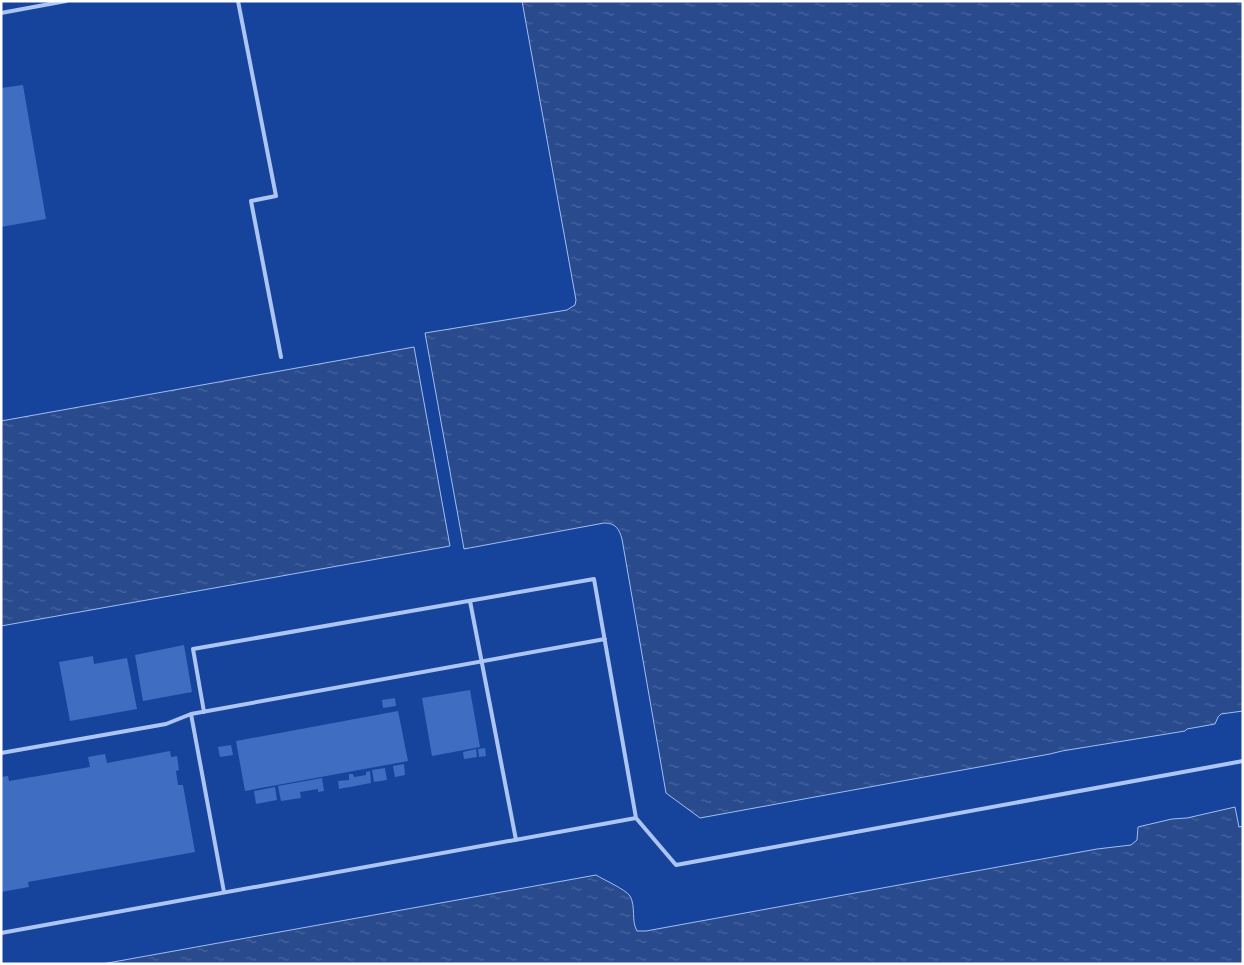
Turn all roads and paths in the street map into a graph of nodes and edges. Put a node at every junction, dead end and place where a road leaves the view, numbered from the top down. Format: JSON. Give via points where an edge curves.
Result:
{"nodes":[{"id":1,"x":66,"y":1,"type":"edge"},
{"id":2,"x":238,"y":1,"type":"edge"},
{"id":3,"x":1,"y":12,"type":"edge"},
{"id":4,"x":281,"y":357,"type":"dead end"},
{"id":5,"x":470,"y":601,"type":"junction"},
{"id":6,"x":605,"y":639,"type":"junction"},
{"id":7,"x":482,"y":661,"type":"junction"},
{"id":8,"x":204,"y":712,"type":"junction"},
{"id":9,"x":191,"y":714,"type":"junction"},
{"id":10,"x":1,"y":753,"type":"edge"},
{"id":11,"x":1243,"y":761,"type":"edge"},
{"id":12,"x":636,"y":818,"type":"junction"},
{"id":13,"x":516,"y":840,"type":"junction"},
{"id":14,"x":224,"y":892,"type":"junction"},
{"id":15,"x":1,"y":933,"type":"edge"}],
"edges":[{"from":1,"to":3,"type":"lane"},
{"from":2,"to":4,"type":"lane","via":[[276,196],[251,200]]},
{"from":5,"to":6,"type":"lane","via":[[594,579]]},
{"from":5,"to":7,"type":"lane"},
{"from":5,"to":8,"type":"lane","via":[[193,649]]},
{"from":6,"to":7,"type":"lane"},
{"from":6,"to":12,"type":"lane"},
{"from":7,"to":8,"type":"lane"},
{"from":7,"to":13,"type":"lane"},
{"from":8,"to":9,"type":"lane"},
{"from":9,"to":10,"type":"lane","via":[[166,724]]},
{"from":9,"to":14,"type":"lane"},
{"from":11,"to":12,"type":"lane","via":[[676,865]]},
{"from":12,"to":13,"type":"lane"},
{"from":13,"to":14,"type":"lane"},
{"from":14,"to":15,"type":"lane"}]}
